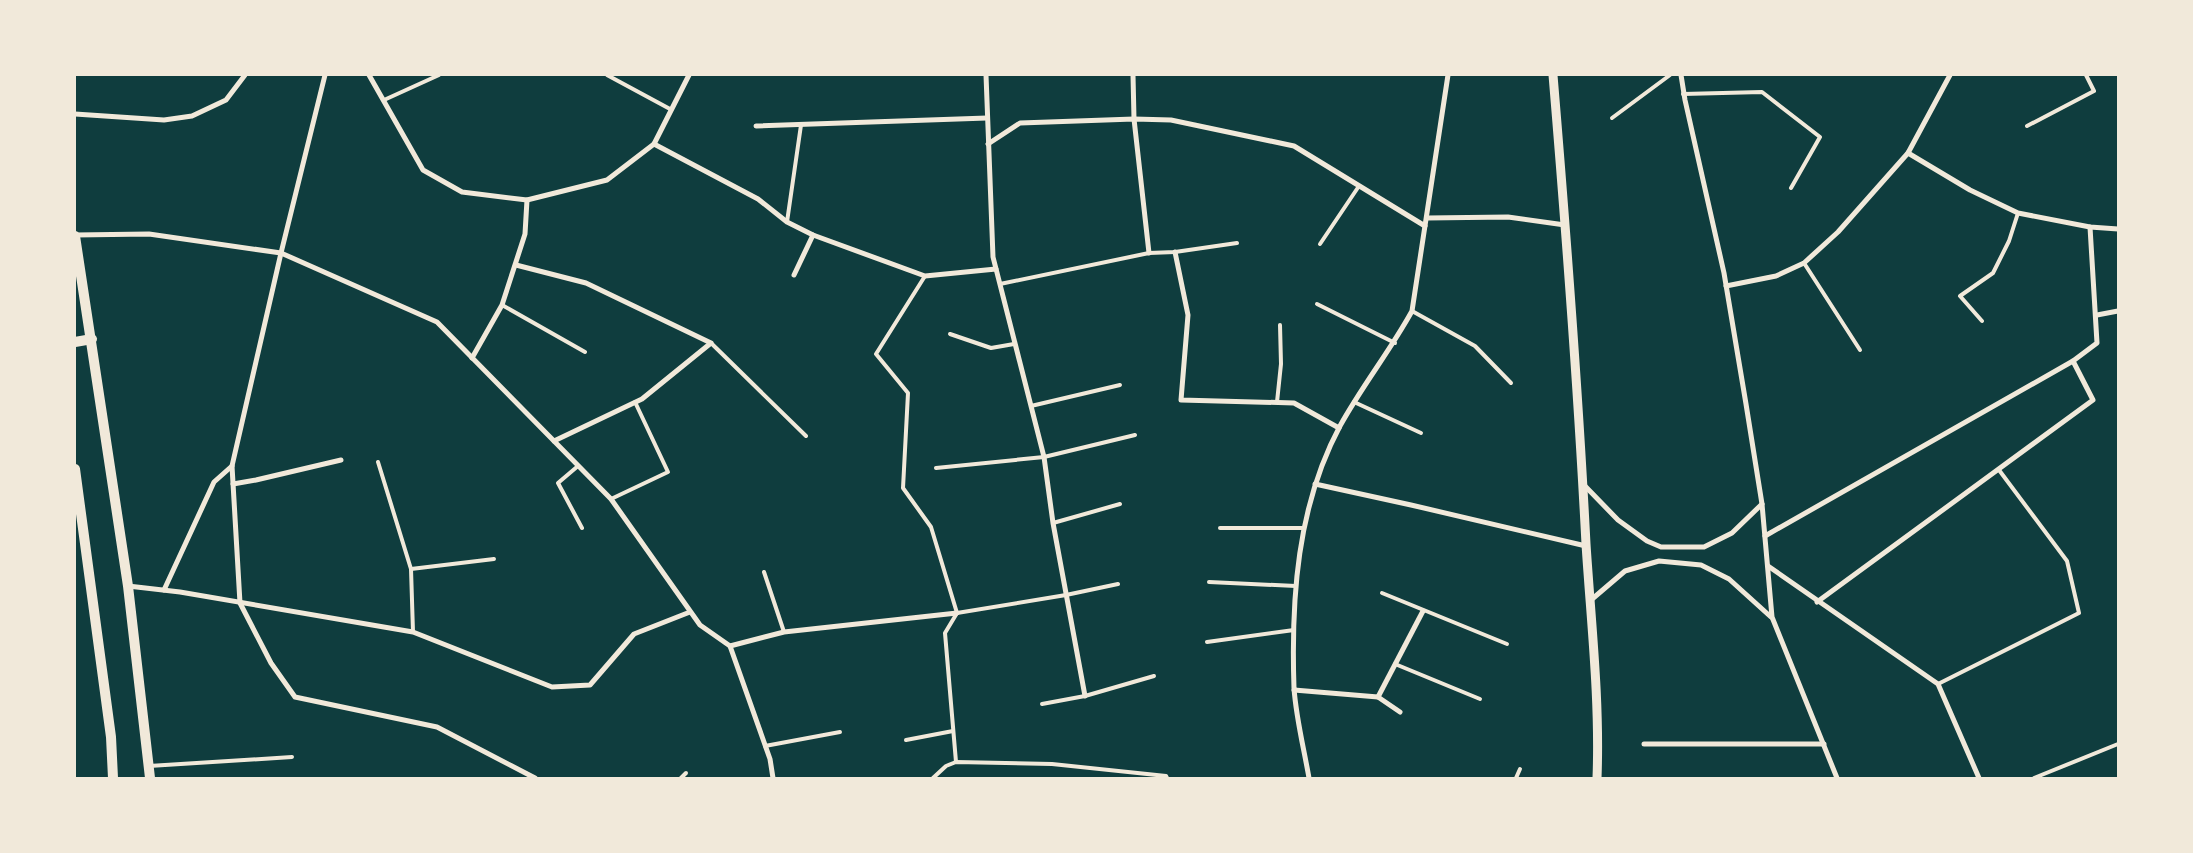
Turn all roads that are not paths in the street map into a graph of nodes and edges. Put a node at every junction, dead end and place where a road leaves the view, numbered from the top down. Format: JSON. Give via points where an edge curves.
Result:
{"nodes":[{"id":1,"x":244,"y":75,"type":"edge"},
{"id":2,"x":325,"y":75,"type":"edge"},
{"id":3,"x":369,"y":75,"type":"edge"},
{"id":4,"x":439,"y":75,"type":"edge"},
{"id":5,"x":606,"y":75,"type":"edge"},
{"id":6,"x":689,"y":75,"type":"edge"},
{"id":7,"x":986,"y":75,"type":"edge"},
{"id":8,"x":1133,"y":75,"type":"edge"},
{"id":9,"x":1448,"y":75,"type":"edge"},
{"id":10,"x":1553,"y":75,"type":"edge"},
{"id":11,"x":1670,"y":75,"type":"edge"},
{"id":12,"x":1681,"y":75,"type":"edge"},
{"id":13,"x":1950,"y":75,"type":"edge"},
{"id":14,"x":2086,"y":75,"type":"edge"},
{"id":15,"x":1683,"y":94,"type":"junction"},
{"id":16,"x":384,"y":100,"type":"junction"},
{"id":17,"x":670,"y":109,"type":"junction"},
{"id":18,"x":75,"y":114,"type":"edge"},
{"id":19,"x":987,"y":118,"type":"junction"},
{"id":20,"x":1612,"y":118,"type":"dead end"},
{"id":21,"x":1134,"y":119,"type":"junction"},
{"id":22,"x":801,"y":125,"type":"junction"},
{"id":23,"x":756,"y":126,"type":"dead end"},
{"id":24,"x":2028,"y":126,"type":"dead end"},
{"id":25,"x":654,"y":144,"type":"junction"},
{"id":26,"x":988,"y":144,"type":"junction"},
{"id":27,"x":1908,"y":153,"type":"junction"},
{"id":28,"x":1360,"y":186,"type":"junction"},
{"id":29,"x":1791,"y":188,"type":"dead end"},
{"id":30,"x":527,"y":200,"type":"junction"},
{"id":31,"x":2018,"y":213,"type":"junction"},
{"id":32,"x":1427,"y":218,"type":"junction"},
{"id":33,"x":787,"y":222,"type":"junction"},
{"id":34,"x":1565,"y":225,"type":"junction"},
{"id":35,"x":1425,"y":226,"type":"junction"},
{"id":36,"x":2090,"y":227,"type":"junction"},
{"id":37,"x":2118,"y":229,"type":"edge"},
{"id":38,"x":75,"y":235,"type":"edge"},
{"id":39,"x":814,"y":236,"type":"junction"},
{"id":40,"x":1237,"y":243,"type":"dead end"},
{"id":41,"x":1320,"y":244,"type":"dead end"},
{"id":42,"x":1175,"y":252,"type":"junction"},
{"id":43,"x":281,"y":253,"type":"junction"},
{"id":44,"x":1149,"y":253,"type":"junction"},
{"id":45,"x":1804,"y":262,"type":"junction"},
{"id":46,"x":516,"y":265,"type":"junction"},
{"id":47,"x":996,"y":270,"type":"junction"},
{"id":48,"x":794,"y":275,"type":"dead end"},
{"id":49,"x":925,"y":276,"type":"junction"},
{"id":50,"x":1000,"y":284,"type":"junction"},
{"id":51,"x":1726,"y":286,"type":"junction"},
{"id":52,"x":1317,"y":304,"type":"dead end"},
{"id":53,"x":502,"y":305,"type":"junction"},
{"id":54,"x":1412,"y":311,"type":"junction"},
{"id":55,"x":2118,"y":311,"type":"edge"},
{"id":56,"x":2097,"y":315,"type":"junction"},
{"id":57,"x":1982,"y":321,"type":"dead end"},
{"id":58,"x":1280,"y":325,"type":"dead end"},
{"id":59,"x":950,"y":334,"type":"dead end"},
{"id":60,"x":92,"y":340,"type":"junction"},
{"id":61,"x":75,"y":342,"type":"edge"},
{"id":62,"x":711,"y":343,"type":"junction"},
{"id":63,"x":1395,"y":343,"type":"junction"},
{"id":64,"x":1014,"y":344,"type":"junction"},
{"id":65,"x":1860,"y":350,"type":"dead end"},
{"id":66,"x":585,"y":352,"type":"dead end"},
{"id":67,"x":472,"y":358,"type":"junction"},
{"id":68,"x":2073,"y":361,"type":"junction"},
{"id":69,"x":1511,"y":383,"type":"dead end"},
{"id":70,"x":1120,"y":385,"type":"dead end"},
{"id":71,"x":635,"y":402,"type":"junction"},
{"id":72,"x":1277,"y":402,"type":"junction"},
{"id":73,"x":1354,"y":402,"type":"junction"},
{"id":74,"x":1031,"y":406,"type":"junction"},
{"id":75,"x":1339,"y":428,"type":"junction"},
{"id":76,"x":1421,"y":433,"type":"dead end"},
{"id":77,"x":1135,"y":435,"type":"dead end"},
{"id":78,"x":806,"y":436,"type":"dead end"},
{"id":79,"x":554,"y":441,"type":"junction"},
{"id":80,"x":1044,"y":457,"type":"junction"},
{"id":81,"x":341,"y":460,"type":"dead end"},
{"id":82,"x":378,"y":462,"type":"dead end"},
{"id":83,"x":232,"y":466,"type":"junction"},
{"id":84,"x":578,"y":466,"type":"junction"},
{"id":85,"x":936,"y":468,"type":"dead end"},
{"id":86,"x":75,"y":469,"type":"edge"},
{"id":87,"x":1999,"y":470,"type":"junction"},
{"id":88,"x":233,"y":484,"type":"junction"},
{"id":89,"x":1315,"y":484,"type":"junction"},
{"id":90,"x":1583,"y":484,"type":"junction"},
{"id":91,"x":611,"y":499,"type":"junction"},
{"id":92,"x":1120,"y":504,"type":"dead end"},
{"id":93,"x":1762,"y":504,"type":"junction"},
{"id":94,"x":1053,"y":523,"type":"junction"},
{"id":95,"x":582,"y":528,"type":"dead end"},
{"id":96,"x":1220,"y":528,"type":"dead end"},
{"id":97,"x":1303,"y":528,"type":"junction"},
{"id":98,"x":1765,"y":536,"type":"junction"},
{"id":99,"x":1586,"y":546,"type":"junction"},
{"id":100,"x":494,"y":559,"type":"dead end"},
{"id":101,"x":1768,"y":566,"type":"junction"},
{"id":102,"x":410,"y":569,"type":"junction"},
{"id":103,"x":764,"y":572,"type":"dead end"},
{"id":104,"x":1209,"y":582,"type":"dead end"},
{"id":105,"x":1118,"y":584,"type":"dead end"},
{"id":106,"x":128,"y":586,"type":"junction"},
{"id":107,"x":1296,"y":586,"type":"junction"},
{"id":108,"x":164,"y":590,"type":"junction"},
{"id":109,"x":1382,"y":593,"type":"dead end"},
{"id":110,"x":1066,"y":595,"type":"junction"},
{"id":111,"x":1592,"y":600,"type":"junction"},
{"id":112,"x":1817,"y":602,"type":"junction"},
{"id":113,"x":240,"y":603,"type":"junction"},
{"id":114,"x":1423,"y":611,"type":"junction"},
{"id":115,"x":690,"y":612,"type":"junction"},
{"id":116,"x":957,"y":612,"type":"junction"},
{"id":117,"x":1772,"y":617,"type":"junction"},
{"id":118,"x":1295,"y":629,"type":"junction"},
{"id":119,"x":413,"y":632,"type":"junction"},
{"id":120,"x":784,"y":632,"type":"junction"},
{"id":121,"x":1207,"y":642,"type":"dead end"},
{"id":122,"x":1506,"y":644,"type":"dead end"},
{"id":123,"x":730,"y":646,"type":"junction"},
{"id":124,"x":1395,"y":664,"type":"junction"},
{"id":125,"x":1154,"y":676,"type":"dead end"},
{"id":126,"x":1938,"y":684,"type":"junction"},
{"id":127,"x":1294,"y":690,"type":"junction"},
{"id":128,"x":1085,"y":696,"type":"junction"},
{"id":129,"x":1378,"y":697,"type":"junction"},
{"id":130,"x":1480,"y":699,"type":"dead end"},
{"id":131,"x":1042,"y":704,"type":"dead end"},
{"id":132,"x":1400,"y":712,"type":"dead end"},
{"id":133,"x":953,"y":731,"type":"junction"},
{"id":134,"x":840,"y":732,"type":"dead end"},
{"id":135,"x":906,"y":740,"type":"dead end"},
{"id":136,"x":1644,"y":744,"type":"dead end"},
{"id":137,"x":1824,"y":744,"type":"junction"},
{"id":138,"x":2118,"y":744,"type":"edge"},
{"id":139,"x":765,"y":746,"type":"junction"},
{"id":140,"x":292,"y":757,"type":"dead end"},
{"id":141,"x":956,"y":762,"type":"junction"},
{"id":142,"x":149,"y":766,"type":"junction"},
{"id":143,"x":1520,"y":769,"type":"dead end"},
{"id":144,"x":686,"y":773,"type":"dead end"},
{"id":145,"x":113,"y":778,"type":"edge"},
{"id":146,"x":150,"y":778,"type":"edge"},
{"id":147,"x":535,"y":778,"type":"edge"},
{"id":148,"x":681,"y":778,"type":"edge"},
{"id":149,"x":773,"y":778,"type":"edge"},
{"id":150,"x":933,"y":778,"type":"edge"},
{"id":151,"x":1167,"y":778,"type":"edge"},
{"id":152,"x":1309,"y":778,"type":"edge"},
{"id":153,"x":1516,"y":778,"type":"edge"},
{"id":154,"x":1597,"y":778,"type":"edge"},
{"id":155,"x":1838,"y":778,"type":"edge"},
{"id":156,"x":1979,"y":778,"type":"edge"},
{"id":157,"x":2034,"y":778,"type":"edge"}],
"edges":[{"from":1,"to":18,"type":"street","via":[[226,100],[192,116],[164,120]]},
{"from":2,"to":43,"type":"street"},
{"from":3,"to":16,"type":"street"},
{"from":4,"to":16,"type":"lane"},
{"from":5,"to":17,"type":"lane"},
{"from":6,"to":17,"type":"street"},
{"from":7,"to":19,"type":"street"},
{"from":8,"to":21,"type":"street"},
{"from":9,"to":32,"type":"street"},
{"from":10,"to":34,"type":"street"},
{"from":11,"to":20,"type":"lane"},
{"from":12,"to":15,"type":"street"},
{"from":13,"to":27,"type":"street"},
{"from":14,"to":24,"type":"lane","via":[[2094,91]]},
{"from":15,"to":29,"type":"lane","via":[[1762,92],[1820,136]]},
{"from":15,"to":51,"type":"street"},
{"from":16,"to":30,"type":"street","via":[[423,170],[462,192]]},
{"from":17,"to":25,"type":"street"},
{"from":19,"to":22,"type":"street"},
{"from":19,"to":26,"type":"street"},
{"from":21,"to":26,"type":"street","via":[[1020,123]]},
{"from":21,"to":28,"type":"street","via":[[1171,120],[1294,146]]},
{"from":21,"to":44,"type":"street"},
{"from":22,"to":23,"type":"street"},
{"from":22,"to":33,"type":"lane"},
{"from":25,"to":30,"type":"street","via":[[607,180]]},
{"from":25,"to":33,"type":"street","via":[[758,199]]},
{"from":26,"to":47,"type":"street"},
{"from":27,"to":31,"type":"street","via":[[1970,190]]},
{"from":27,"to":45,"type":"street","via":[[1838,232]]},
{"from":28,"to":35,"type":"street"},
{"from":28,"to":41,"type":"lane"},
{"from":30,"to":46,"type":"street","via":[[525,234]]},
{"from":31,"to":36,"type":"street"},
{"from":31,"to":57,"type":"lane","via":[[1993,273],[1960,296]]},
{"from":32,"to":34,"type":"street","via":[[1508,217]]},
{"from":32,"to":35,"type":"street"},
{"from":33,"to":39,"type":"street"},
{"from":34,"to":90,"type":"street"},
{"from":35,"to":54,"type":"street"},
{"from":36,"to":37,"type":"street"},
{"from":36,"to":56,"type":"street"},
{"from":38,"to":43,"type":"street","via":[[149,234]]},
{"from":38,"to":60,"type":"main road"},
{"from":39,"to":48,"type":"street"},
{"from":39,"to":49,"type":"street"},
{"from":40,"to":42,"type":"lane"},
{"from":42,"to":44,"type":"lane"},
{"from":42,"to":72,"type":"street","via":[[1188,315],[1181,400]]},
{"from":43,"to":67,"type":"street","via":[[436,322]]},
{"from":43,"to":83,"type":"street"},
{"from":44,"to":50,"type":"lane"},
{"from":45,"to":51,"type":"street","via":[[1776,276]]},
{"from":45,"to":65,"type":"lane"},
{"from":46,"to":53,"type":"street"},
{"from":46,"to":62,"type":"street","via":[[586,283]]},
{"from":47,"to":49,"type":"street"},
{"from":47,"to":50,"type":"street"},
{"from":49,"to":116,"type":"lane","via":[[876,354],[908,393],[903,488],[931,527]]},
{"from":50,"to":64,"type":"street"},
{"from":51,"to":93,"type":"street"},
{"from":52,"to":63,"type":"lane"},
{"from":53,"to":66,"type":"lane"},
{"from":53,"to":67,"type":"street"},
{"from":54,"to":63,"type":"street"},
{"from":54,"to":69,"type":"lane","via":[[1475,346]]},
{"from":55,"to":56,"type":"street"},
{"from":56,"to":68,"type":"street","via":[[2098,343]]},
{"from":58,"to":72,"type":"lane","via":[[1281,364]]},
{"from":59,"to":64,"type":"lane","via":[[991,348]]},
{"from":60,"to":61,"type":"main road"},
{"from":60,"to":106,"type":"main road"},
{"from":62,"to":71,"type":"street"},
{"from":62,"to":78,"type":"lane"},
{"from":63,"to":73,"type":"street"},
{"from":64,"to":74,"type":"street"},
{"from":67,"to":79,"type":"street"},
{"from":68,"to":87,"type":"street","via":[[2093,400]]},
{"from":68,"to":98,"type":"street"},
{"from":70,"to":74,"type":"lane"},
{"from":71,"to":79,"type":"street"},
{"from":71,"to":91,"type":"lane","via":[[668,472]]},
{"from":72,"to":75,"type":"street","via":[[1294,403]]},
{"from":73,"to":75,"type":"street"},
{"from":73,"to":76,"type":"lane"},
{"from":74,"to":80,"type":"street"},
{"from":75,"to":89,"type":"street"},
{"from":77,"to":80,"type":"lane"},
{"from":79,"to":84,"type":"street"},
{"from":80,"to":85,"type":"lane"},
{"from":80,"to":94,"type":"street"},
{"from":81,"to":88,"type":"street"},
{"from":82,"to":102,"type":"lane"},
{"from":83,"to":88,"type":"street"},
{"from":83,"to":108,"type":"street","via":[[214,482]]},
{"from":84,"to":91,"type":"street"},
{"from":84,"to":95,"type":"lane","via":[[558,483]]},
{"from":86,"to":145,"type":"main road","via":[[110,727]]},
{"from":87,"to":112,"type":"street"},
{"from":87,"to":126,"type":"lane","via":[[2067,561],[2079,613]]},
{"from":88,"to":113,"type":"street"},
{"from":89,"to":97,"type":"street"},
{"from":89,"to":99,"type":"street"},
{"from":90,"to":93,"type":"street","via":[[1618,520],[1646,541],[1661,547],[1704,548],[1732,533]]},
{"from":90,"to":99,"type":"street"},
{"from":91,"to":115,"type":"street"},
{"from":92,"to":94,"type":"lane"},
{"from":93,"to":98,"type":"street"},
{"from":94,"to":110,"type":"street"},
{"from":96,"to":97,"type":"lane"},
{"from":97,"to":107,"type":"street"},
{"from":98,"to":101,"type":"street"},
{"from":99,"to":111,"type":"street"},
{"from":100,"to":102,"type":"lane"},
{"from":101,"to":112,"type":"street"},
{"from":101,"to":117,"type":"street"},
{"from":102,"to":119,"type":"lane"},
{"from":103,"to":120,"type":"lane"},
{"from":104,"to":107,"type":"lane"},
{"from":105,"to":110,"type":"lane"},
{"from":106,"to":108,"type":"street"},
{"from":106,"to":142,"type":"main road"},
{"from":107,"to":118,"type":"street"},
{"from":108,"to":113,"type":"street"},
{"from":109,"to":114,"type":"lane"},
{"from":110,"to":116,"type":"lane"},
{"from":110,"to":128,"type":"street"},
{"from":111,"to":117,"type":"street","via":[[1625,571],[1658,562],[1701,565],[1729,579]]},
{"from":111,"to":154,"type":"street"},
{"from":112,"to":126,"type":"street"},
{"from":113,"to":119,"type":"street"},
{"from":113,"to":147,"type":"street","via":[[271,663],[295,697],[437,727]]},
{"from":114,"to":122,"type":"lane"},
{"from":114,"to":124,"type":"street"},
{"from":115,"to":119,"type":"street","via":[[634,634],[590,685],[552,687]]},
{"from":115,"to":123,"type":"street","via":[[700,625]]},
{"from":116,"to":120,"type":"street"},
{"from":116,"to":133,"type":"lane","via":[[945,633]]},
{"from":117,"to":137,"type":"street"},
{"from":118,"to":121,"type":"lane"},
{"from":118,"to":127,"type":"street"},
{"from":120,"to":123,"type":"street"},
{"from":123,"to":139,"type":"street"},
{"from":124,"to":129,"type":"street"},
{"from":124,"to":130,"type":"lane"},
{"from":125,"to":128,"type":"lane"},
{"from":126,"to":156,"type":"street"},
{"from":127,"to":129,"type":"street"},
{"from":127,"to":152,"type":"street"},
{"from":128,"to":131,"type":"lane"},
{"from":129,"to":132,"type":"street"},
{"from":133,"to":135,"type":"lane"},
{"from":133,"to":141,"type":"lane"},
{"from":134,"to":139,"type":"lane"},
{"from":136,"to":137,"type":"street"},
{"from":137,"to":155,"type":"street"},
{"from":138,"to":157,"type":"lane"},
{"from":139,"to":149,"type":"street"},
{"from":140,"to":142,"type":"lane"},
{"from":141,"to":150,"type":"lane"},
{"from":141,"to":151,"type":"lane","via":[[1052,764]]},
{"from":142,"to":146,"type":"main road"},
{"from":143,"to":153,"type":"lane"},
{"from":144,"to":148,"type":"lane"}]}
